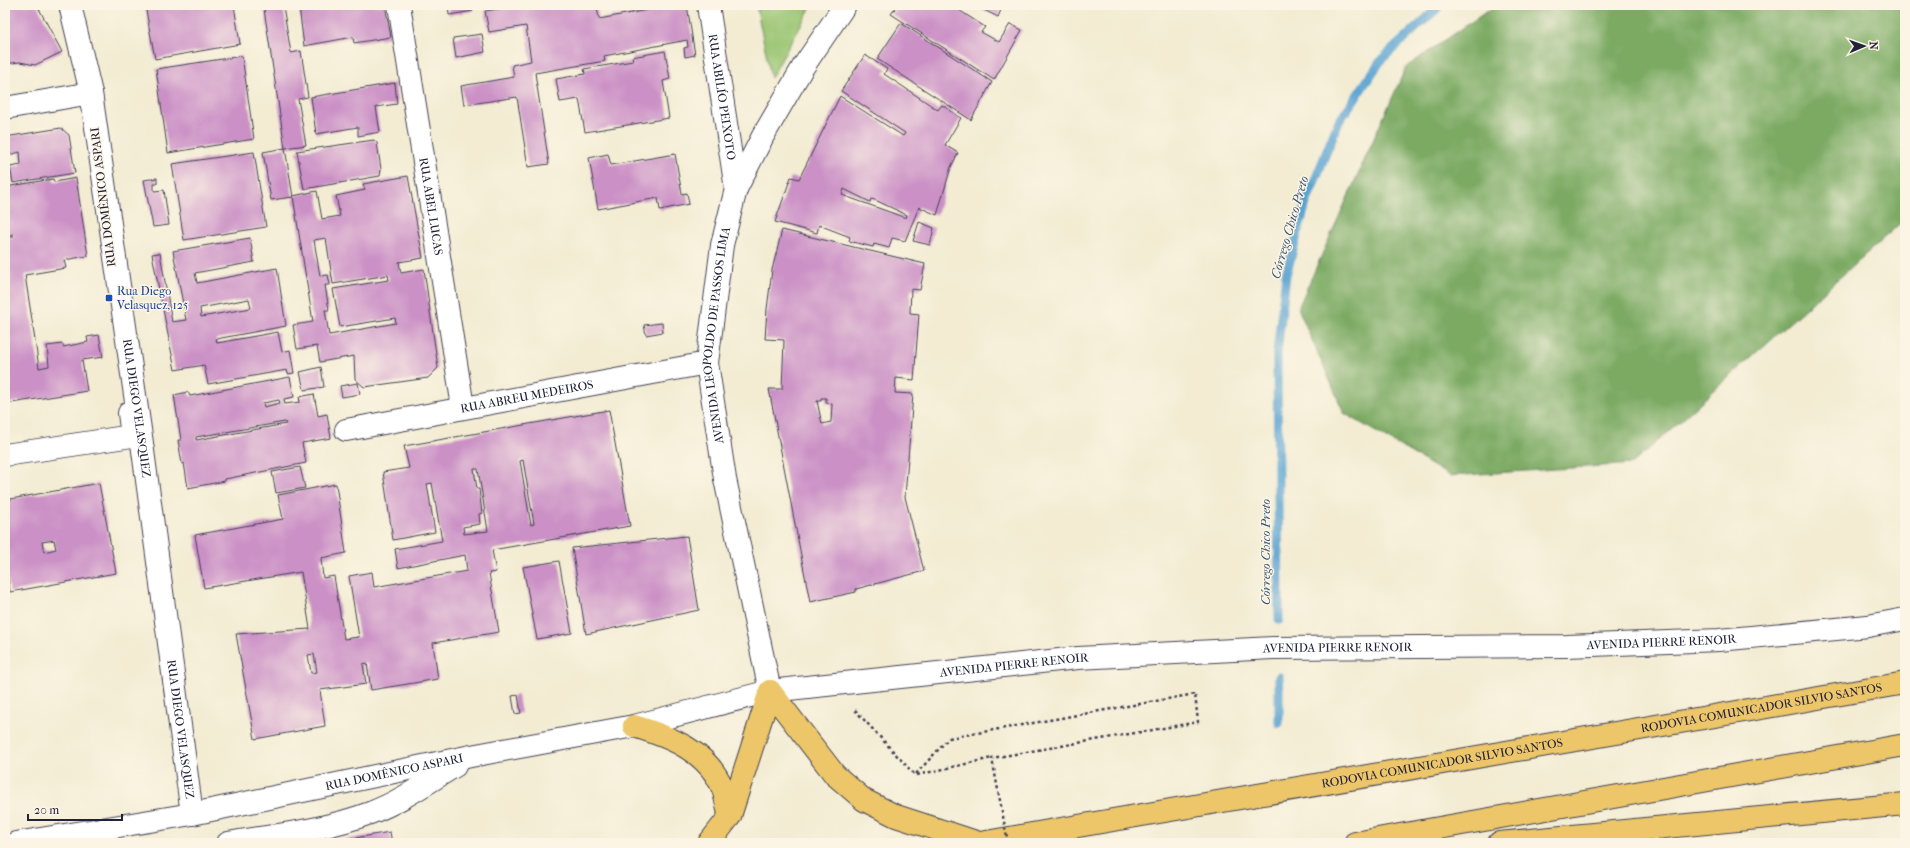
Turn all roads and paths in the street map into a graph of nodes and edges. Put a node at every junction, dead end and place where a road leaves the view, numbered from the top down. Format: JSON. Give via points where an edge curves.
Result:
{"nodes":[{"id":1,"x":70,"y":5,"type":"edge"},
{"id":2,"x":399,"y":5,"type":"edge"},
{"id":3,"x":708,"y":5,"type":"edge"},
{"id":4,"x":845,"y":5,"type":"edge"},
{"id":5,"x":91,"y":93,"type":"junction"},
{"id":6,"x":5,"y":108,"type":"edge"},
{"id":7,"x":736,"y":189,"type":"junction"},
{"id":8,"x":707,"y":363,"type":"junction"},
{"id":9,"x":463,"y":407,"type":"junction"},
{"id":10,"x":346,"y":430,"type":"dead end"},
{"id":11,"x":5,"y":455,"type":"edge"},
{"id":12,"x":1905,"y":619,"type":"edge"},
{"id":13,"x":1905,"y":683,"type":"edge"},
{"id":14,"x":770,"y":691,"type":"junction"},
{"id":15,"x":853,"y":708,"type":"dead end"},
{"id":16,"x":634,"y":726,"type":"junction"},
{"id":17,"x":1905,"y":745,"type":"edge"},
{"id":18,"x":471,"y":756,"type":"junction"},
{"id":19,"x":992,"y":758,"type":"junction"},
{"id":20,"x":915,"y":775,"type":"junction"},
{"id":21,"x":1905,"y":804,"type":"edge"},
{"id":22,"x":192,"y":814,"type":"junction"},
{"id":23,"x":730,"y":816,"type":"junction"},
{"id":24,"x":16,"y":843,"type":"edge"},
{"id":25,"x":228,"y":843,"type":"edge"},
{"id":26,"x":709,"y":843,"type":"edge"},
{"id":27,"x":979,"y":843,"type":"edge"},
{"id":28,"x":1008,"y":843,"type":"edge"},
{"id":29,"x":1355,"y":843,"type":"edge"},
{"id":30,"x":1499,"y":843,"type":"edge"}],
"edges":[{"from":1,"to":5,"type":"street","name":"RUA DIEGO VELASQUEZ"},
{"from":2,"to":9,"type":"street","name":"RUA ABEL LUCAS"},
{"from":3,"to":7,"type":"street","name":"RUA ABILÍO PEIXOTO"},
{"from":4,"to":7,"type":"street","name":"AVENIDA LEOPOLDO DE PASSOS LIMA","via":[[803,68]]},
{"from":5,"to":6,"type":"street"},
{"from":5,"to":11,"type":"street","name":"RUA DOMÊNICO ASPARI","via":[[132,436]]},
{"from":5,"to":22,"type":"street","name":"RUA DIEGO VELASQUEZ"},
{"from":7,"to":8,"type":"street","name":"AVENIDA LEOPOLDO DE PASSOS LIMA","via":[[722,244]]},
{"from":8,"to":9,"type":"street","name":"RUA ABREU MEDEIROS"},
{"from":8,"to":14,"type":"street","name":"AVENIDA LEOPOLDO DE PASSOS LIMA","via":[[725,479]]},
{"from":9,"to":10,"type":"street","name":"RUA ABREU MEDEIROS"},
{"from":12,"to":14,"type":"street","name":"AVENIDA PIERRE RENOIR","via":[[1868,626],[1719,640],[1567,646],[1274,648],[1078,658]]},
{"from":13,"to":27,"type":"highway","name":"RODOVIA COMUNICADOR SILVIO SANTOS"},
{"from":14,"to":16,"type":"street","name":"RUA DOMÊNICO ASPARI"},
{"from":14,"to":23,"type":"highway"},
{"from":14,"to":27,"type":"highway","via":[[835,775],[864,800],[896,816]]},
{"from":15,"to":20,"type":"path"},
{"from":16,"to":18,"type":"street","name":"RUA DOMÊNICO ASPARI"},
{"from":16,"to":23,"type":"highway","via":[[667,736],[689,748],[710,767],[723,789]]},
{"from":17,"to":29,"type":"highway"},
{"from":18,"to":22,"type":"street","name":"RUA DOMÊNICO ASPARI"},
{"from":18,"to":25,"type":"street","via":[[398,800],[371,813],[340,823]]},
{"from":19,"to":20,"type":"path"},
{"from":19,"to":20,"type":"path","bridge":true,"via":[[1198,722],[1195,694],[949,738]]},
{"from":19,"to":28,"type":"path","bridge":true},
{"from":21,"to":30,"type":"highway"},
{"from":22,"to":24,"type":"street","name":"RUA DOMÊNICO ASPARI"},
{"from":23,"to":26,"type":"highway"}]}
